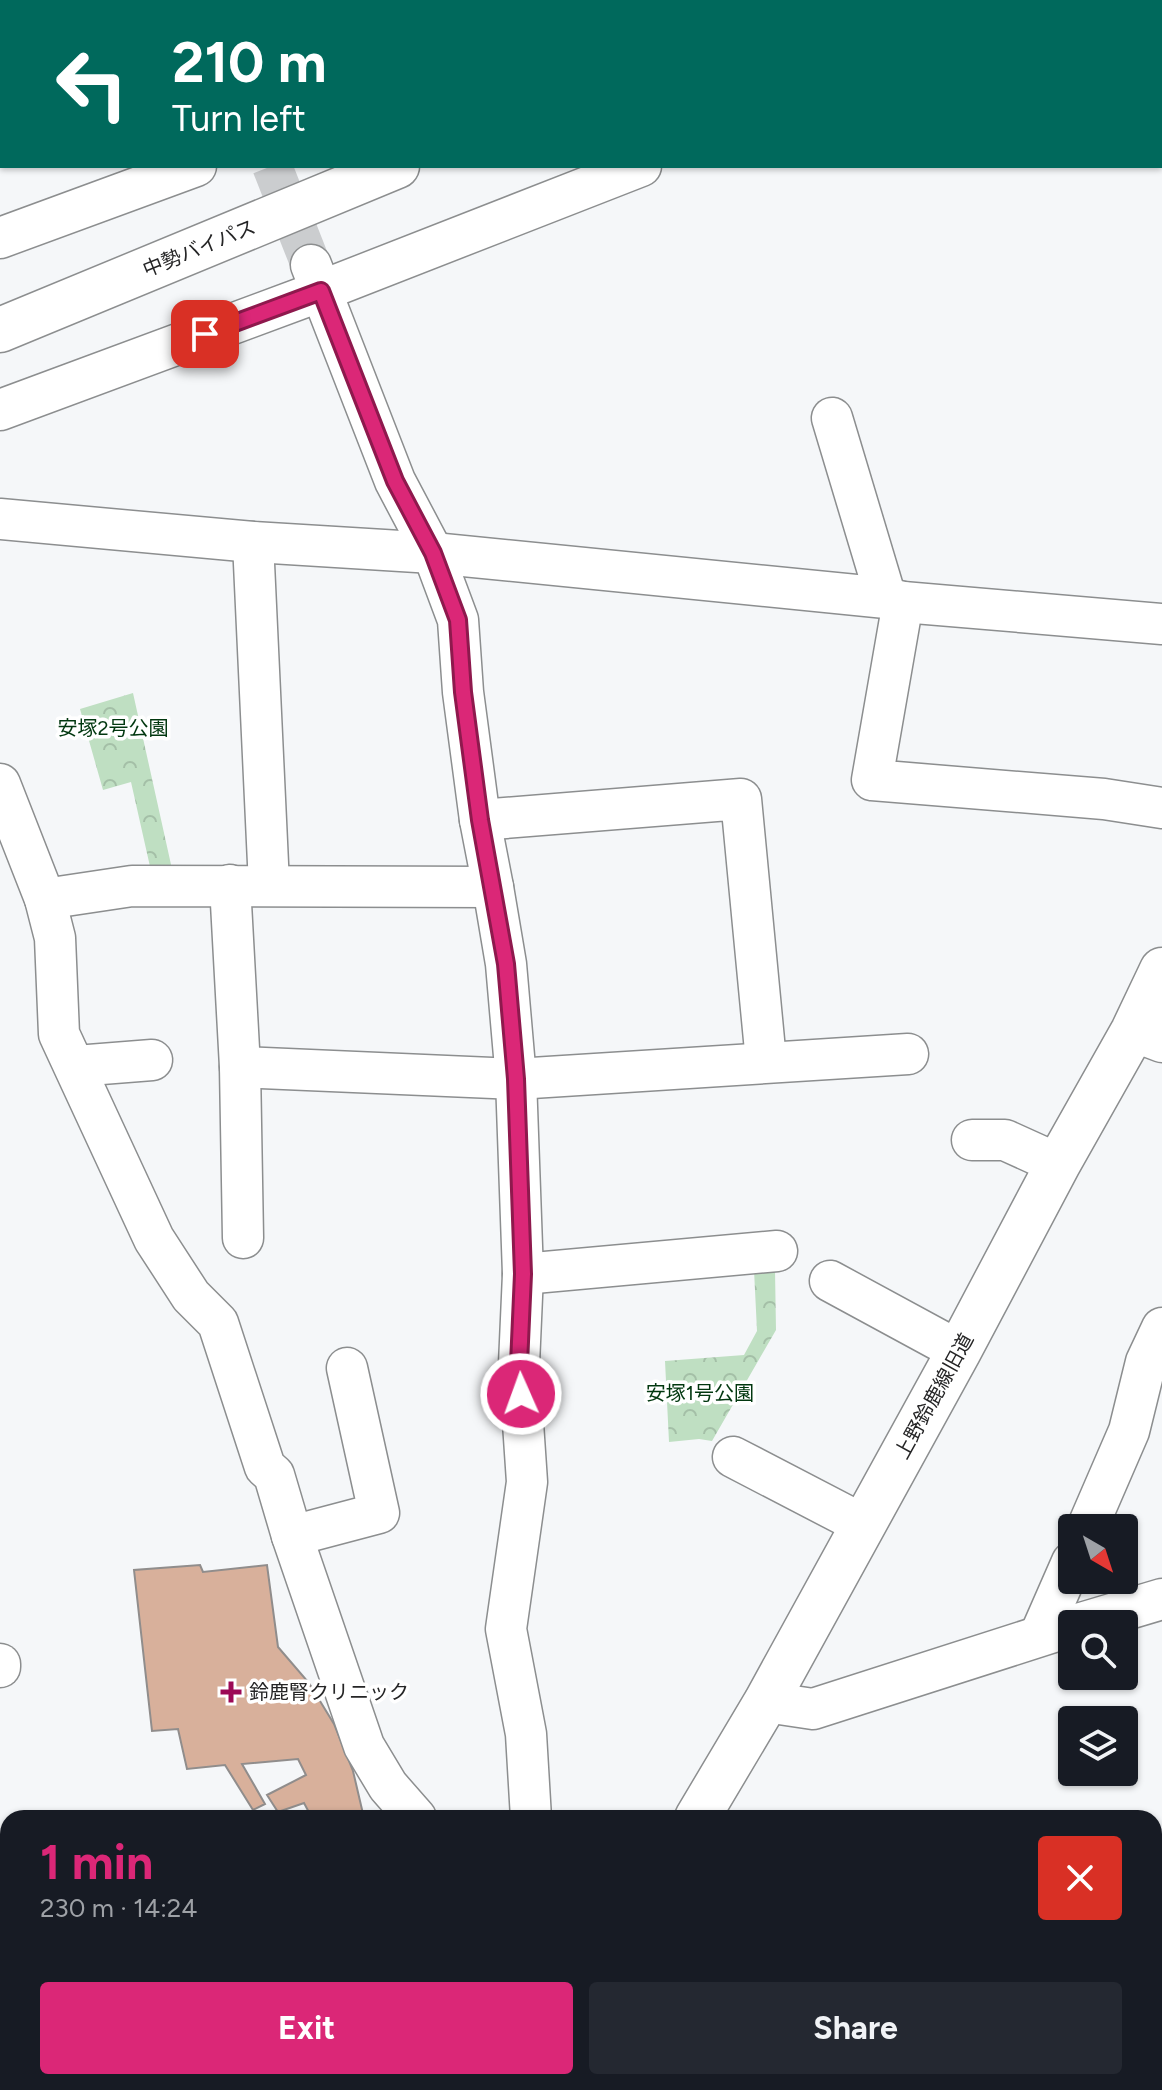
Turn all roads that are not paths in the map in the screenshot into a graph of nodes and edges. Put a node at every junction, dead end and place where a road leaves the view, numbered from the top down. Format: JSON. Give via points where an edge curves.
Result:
{"nodes":[{"id":1,"x":191,"y":168,"type":"edge"},
{"id":2,"x":392,"y":168,"type":"edge"},
{"id":3,"x":635,"y":168,"type":"edge"},
{"id":4,"x":0,"y":238,"type":"edge"},
{"id":5,"x":316,"y":278,"type":"junction"},
{"id":6,"x":0,"y":330,"type":"edge"},
{"id":7,"x":0,"y":410,"type":"edge"},
{"id":8,"x":832,"y":418,"type":"dead end"},
{"id":9,"x":0,"y":519,"type":"edge"},
{"id":10,"x":253,"y":542,"type":"junction"},
{"id":11,"x":433,"y":553,"type":"junction"},
{"id":12,"x":894,"y":600,"type":"junction"},
{"id":13,"x":1162,"y":624,"type":"edge"},
{"id":14,"x":0,"y":784,"type":"edge"},
{"id":15,"x":1162,"y":808,"type":"edge"},
{"id":16,"x":480,"y":820,"type":"junction"},
{"id":17,"x":13,"y":859,"type":"edge"},
{"id":18,"x":250,"y":885,"type":"junction"},
{"id":19,"x":493,"y":887,"type":"junction"},
{"id":20,"x":45,"y":899,"type":"junction"},
{"id":21,"x":1162,"y":970,"type":"edge"},
{"id":22,"x":1148,"y":1036,"type":"edge"},
{"id":23,"x":908,"y":1054,"type":"dead end"},
{"id":24,"x":152,"y":1060,"type":"dead end"},
{"id":25,"x":766,"y":1061,"type":"junction"},
{"id":26,"x":76,"y":1066,"type":"junction"},
{"id":27,"x":240,"y":1067,"type":"junction"},
{"id":28,"x":516,"y":1079,"type":"junction"},
{"id":29,"x":972,"y":1140,"type":"dead end"},
{"id":30,"x":1058,"y":1164,"type":"junction"},
{"id":31,"x":243,"y":1238,"type":"dead end"},
{"id":32,"x":777,"y":1251,"type":"dead end"},
{"id":33,"x":523,"y":1274,"type":"junction"},
{"id":34,"x":830,"y":1281,"type":"dead end"},
{"id":35,"x":1162,"y":1328,"type":"edge"},
{"id":36,"x":959,"y":1351,"type":"junction"},
{"id":37,"x":347,"y":1368,"type":"dead end"},
{"id":38,"x":733,"y":1457,"type":"dead end"},
{"id":39,"x":1093,"y":1514,"type":"edge"},
{"id":40,"x":862,"y":1524,"type":"junction"},
{"id":41,"x":292,"y":1536,"type":"junction"},
{"id":42,"x":1064,"y":1594,"type":"edge"},
{"id":43,"x":1162,"y":1599,"type":"edge"},
{"id":44,"x":1125,"y":1610,"type":"edge"},
{"id":45,"x":1056,"y":1630,"type":"edge"},
{"id":46,"x":766,"y":1702,"type":"junction"},
{"id":47,"x":409,"y":1810,"type":"edge"},
{"id":48,"x":531,"y":1810,"type":"edge"},
{"id":49,"x":702,"y":1810,"type":"edge"}],
"edges":[{"from":1,"to":4,"type":"street"},
{"from":2,"to":6,"type":"main road","name":"中勢バイパス"},
{"from":3,"to":5,"type":"street"},
{"from":5,"to":7,"type":"street"},
{"from":5,"to":11,"type":"street","via":[[395,481]]},
{"from":8,"to":12,"type":"street"},
{"from":9,"to":10,"type":"street"},
{"from":10,"to":11,"type":"street"},
{"from":10,"to":18,"type":"street"},
{"from":11,"to":12,"type":"street"},
{"from":11,"to":16,"type":"street","via":[[458,620]]},
{"from":12,"to":13,"type":"street"},
{"from":12,"to":15,"type":"street","via":[[872,780]]},
{"from":14,"to":17,"type":"street"},
{"from":16,"to":19,"type":"street"},
{"from":16,"to":25,"type":"street","via":[[741,799]]},
{"from":17,"to":20,"type":"street"},
{"from":18,"to":19,"type":"street"},
{"from":18,"to":20,"type":"street","via":[[132,886]]},
{"from":18,"to":27,"type":"street"},
{"from":19,"to":28,"type":"street"},
{"from":20,"to":26,"type":"street","via":[[55,938],[59,1034]]},
{"from":21,"to":22,"type":"main road","name":"上野鈴鹿線旧道"},
{"from":22,"to":30,"type":"main road","name":"上野鈴鹿線旧道"},
{"from":23,"to":25,"type":"street"},
{"from":24,"to":26,"type":"street"},
{"from":25,"to":28,"type":"street"},
{"from":26,"to":41,"type":"street","via":[[154,1239],[191,1296],[218,1323]]},
{"from":27,"to":28,"type":"street"},
{"from":27,"to":31,"type":"street"},
{"from":28,"to":33,"type":"street"},
{"from":29,"to":30,"type":"street","via":[[1005,1140]]},
{"from":30,"to":36,"type":"main road","name":"上野鈴鹿線旧道"},
{"from":32,"to":33,"type":"street"},
{"from":33,"to":48,"type":"street","via":[[519,1364],[527,1482],[506,1629],[526,1734]]},
{"from":34,"to":36,"type":"street"},
{"from":35,"to":39,"type":"street","via":[[1146,1362],[1129,1431]]},
{"from":36,"to":40,"type":"main road","name":"上野鈴鹿線旧道"},
{"from":37,"to":41,"type":"street","via":[[379,1513]]},
{"from":38,"to":40,"type":"street"},
{"from":40,"to":46,"type":"main road","name":"上野鈴鹿線旧道"},
{"from":41,"to":47,"type":"street","via":[[364,1746]]},
{"from":42,"to":45,"type":"street"},
{"from":43,"to":44,"type":"street"},
{"from":45,"to":46,"type":"street","via":[[813,1709]]},
{"from":46,"to":49,"type":"main road","name":"上野鈴鹿線旧道"}]}
